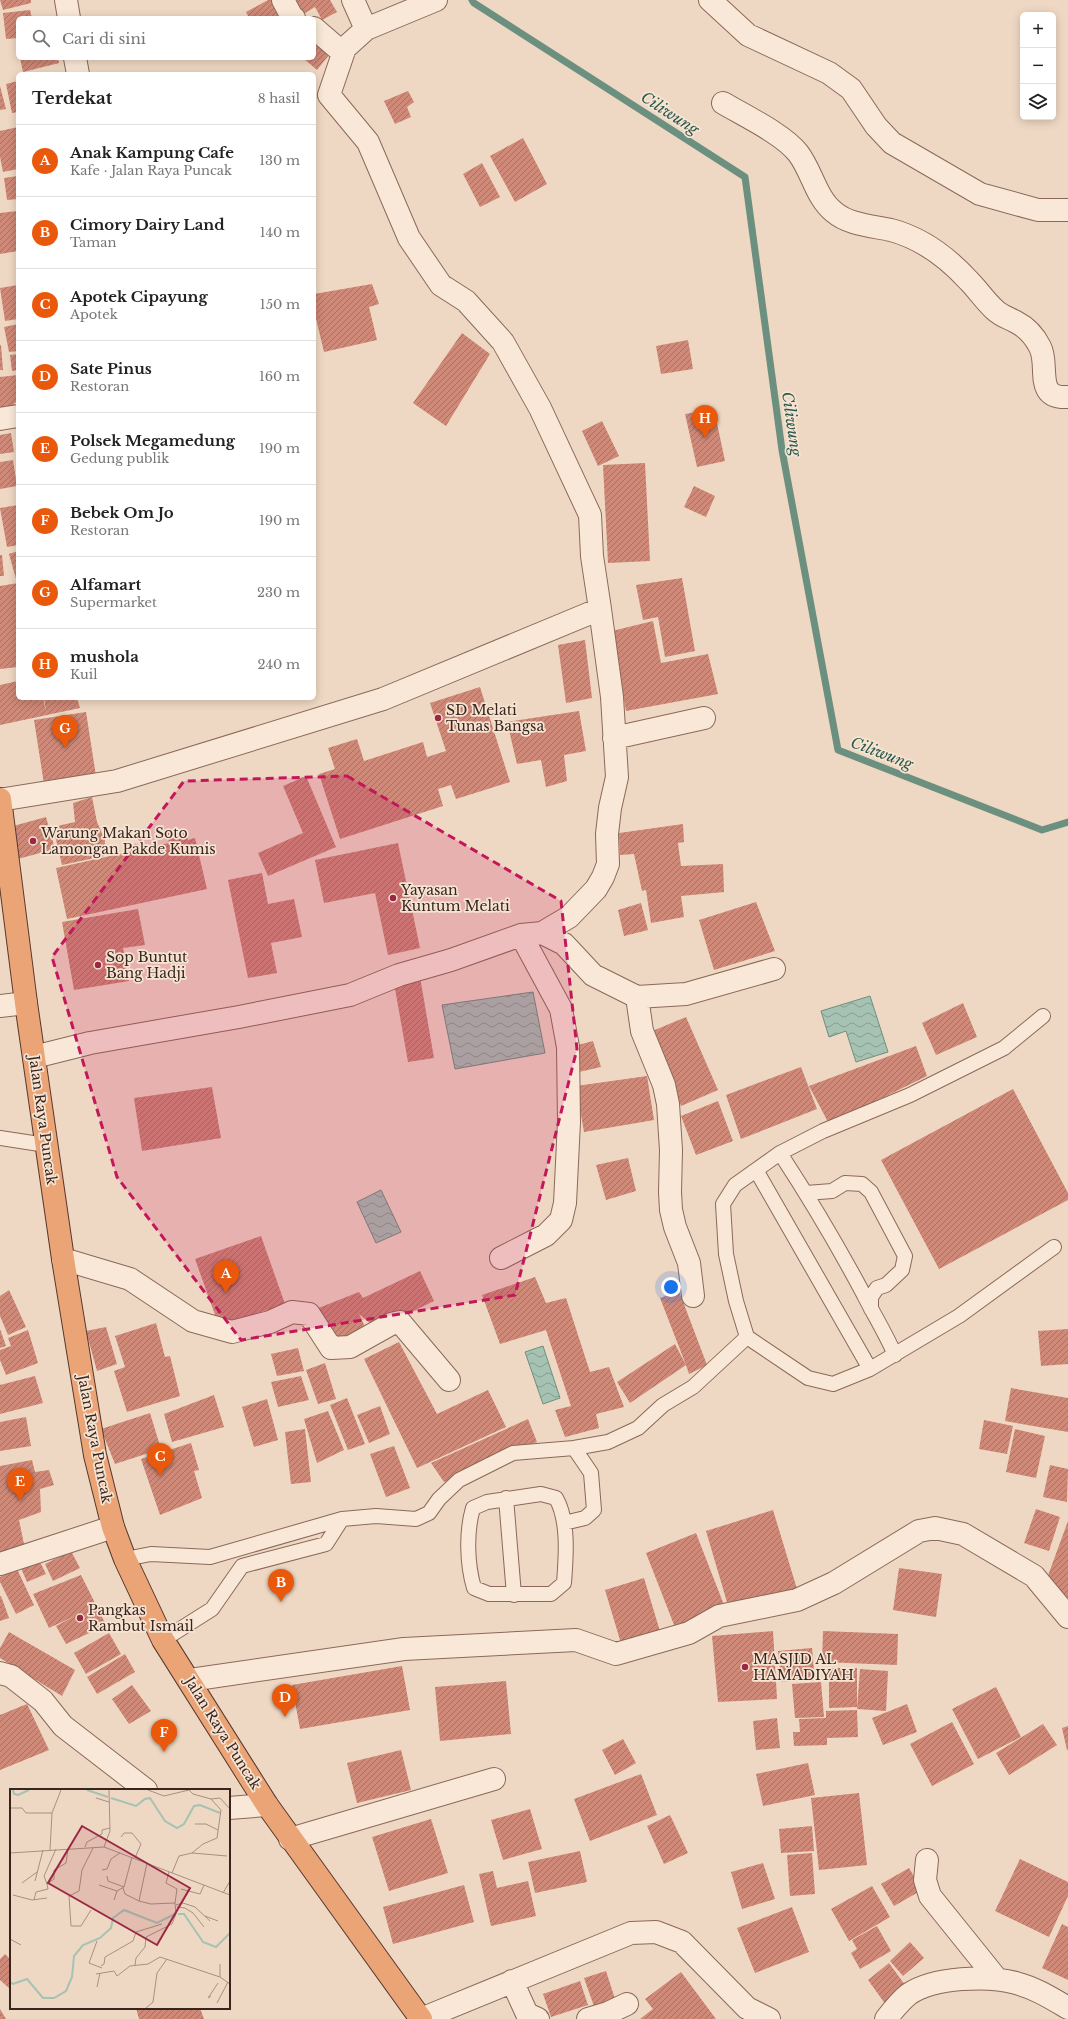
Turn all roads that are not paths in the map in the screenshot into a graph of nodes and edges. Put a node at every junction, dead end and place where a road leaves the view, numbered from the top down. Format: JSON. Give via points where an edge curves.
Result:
{"nodes":[{"id":1,"x":66,"y":0,"type":"edge"},
{"id":2,"x":283,"y":0,"type":"edge"},
{"id":3,"x":353,"y":0,"type":"edge"},
{"id":4,"x":436,"y":0,"type":"edge"},
{"id":5,"x":710,"y":0,"type":"edge"},
{"id":6,"x":69,"y":16,"type":"edge"},
{"id":7,"x":291,"y":16,"type":"edge"},
{"id":8,"x":366,"y":29,"type":"junction"},
{"id":9,"x":316,"y":30,"type":"edge"},
{"id":10,"x":343,"y":53,"type":"junction"},
{"id":11,"x":75,"y":60,"type":"edge"},
{"id":12,"x":78,"y":72,"type":"edge"},
{"id":13,"x":322,"y":96,"type":"edge"},
{"id":14,"x":723,"y":103,"type":"dead end"},
{"id":15,"x":1068,"y":210,"type":"edge"},
{"id":16,"x":1068,"y":397,"type":"edge"},
{"id":17,"x":16,"y":416,"type":"edge"},
{"id":18,"x":0,"y":419,"type":"edge"},
{"id":19,"x":600,"y":609,"type":"junction"},
{"id":20,"x":704,"y":718,"type":"dead end"},
{"id":21,"x":614,"y":738,"type":"junction"},
{"id":22,"x":0,"y":800,"type":"edge"},
{"id":23,"x":532,"y":934,"type":"junction"},
{"id":24,"x":774,"y":969,"type":"dead end"},
{"id":25,"x":636,"y":997,"type":"junction"},
{"id":26,"x":26,"y":1003,"type":"junction"},
{"id":27,"x":0,"y":1006,"type":"edge"},
{"id":28,"x":1043,"y":1016,"type":"dead end"},
{"id":29,"x":34,"y":1057,"type":"junction"},
{"id":30,"x":0,"y":1138,"type":"edge"},
{"id":31,"x":46,"y":1145,"type":"junction"},
{"id":32,"x":780,"y":1153,"type":"junction"},
{"id":33,"x":756,"y":1170,"type":"junction"},
{"id":34,"x":806,"y":1193,"type":"junction"},
{"id":35,"x":1054,"y":1247,"type":"dead end"},
{"id":36,"x":501,"y":1258,"type":"dead end"},
{"id":37,"x":63,"y":1259,"type":"junction"},
{"id":38,"x":693,"y":1296,"type":"dead end"},
{"id":39,"x":871,"y":1309,"type":"junction"},
{"id":40,"x":747,"y":1337,"type":"junction"},
{"id":41,"x":895,"y":1355,"type":"junction"},
{"id":42,"x":870,"y":1369,"type":"junction"},
{"id":43,"x":449,"y":1380,"type":"dead end"},
{"id":44,"x":574,"y":1448,"type":"junction"},
{"id":45,"x":506,"y":1498,"type":"junction"},
{"id":46,"x":342,"y":1519,"type":"junction"},
{"id":47,"x":564,"y":1522,"type":"junction"},
{"id":48,"x":113,"y":1527,"type":"junction"},
{"id":49,"x":125,"y":1559,"type":"junction"},
{"id":50,"x":0,"y":1564,"type":"edge"},
{"id":51,"x":514,"y":1595,"type":"junction"},
{"id":52,"x":1068,"y":1617,"type":"edge"},
{"id":53,"x":163,"y":1640,"type":"junction"},
{"id":54,"x":0,"y":1673,"type":"edge"},
{"id":55,"x":190,"y":1680,"type":"junction"},
{"id":56,"x":494,"y":1779,"type":"dead end"},
{"id":57,"x":145,"y":1789,"type":"edge"},
{"id":58,"x":267,"y":1805,"type":"junction"},
{"id":59,"x":230,"y":1808,"type":"edge"},
{"id":60,"x":290,"y":1839,"type":"junction"},
{"id":61,"x":927,"y":1860,"type":"dead end"},
{"id":62,"x":996,"y":1978,"type":"junction"},
{"id":63,"x":512,"y":1981,"type":"junction"},
{"id":64,"x":627,"y":2004,"type":"dead end"},
{"id":65,"x":1068,"y":2008,"type":"edge"},
{"id":66,"x":421,"y":2019,"type":"edge"},
{"id":67,"x":538,"y":2019,"type":"edge"},
{"id":68,"x":588,"y":2019,"type":"edge"},
{"id":69,"x":769,"y":2019,"type":"edge"},
{"id":70,"x":886,"y":2019,"type":"edge"}],
"edges":[{"from":1,"to":6,"type":"street"},
{"from":2,"to":7,"type":"street"},
{"from":3,"to":8,"type":"street"},
{"from":4,"to":8,"type":"street"},
{"from":5,"to":15,"type":"street","via":[[748,34],[829,73],[851,89],[876,126],[892,143],[916,158],[980,194],[1038,210]]},
{"from":8,"to":10,"type":"street","via":[[345,48]]},
{"from":9,"to":10,"type":"street"},
{"from":10,"to":13,"type":"street"},
{"from":11,"to":12,"type":"street"},
{"from":13,"to":19,"type":"street","via":[[368,142],[409,238],[441,285],[466,302],[503,342],[540,408],[590,515],[592,556]]},
{"from":14,"to":16,"type":"street","via":[[792,146],[804,162],[824,201],[834,212],[855,222],[905,235],[925,244],[957,268],[995,310],[1024,327],[1035,339],[1043,355],[1048,390],[1060,397]]},
{"from":17,"to":18,"type":"street"},
{"from":19,"to":21,"type":"street","via":[[612,697]]},
{"from":19,"to":22,"type":"street","via":[[383,699],[117,781]]},
{"from":20,"to":21,"type":"street"},
{"from":21,"to":23,"type":"street","via":[[617,777],[610,808],[607,834],[608,864],[604,876],[596,890],[569,917]]},
{"from":22,"to":26,"type":"highway","name":"Jalan Raya Puncak"},
{"from":23,"to":25,"type":"street","via":[[564,944],[593,975]]},
{"from":23,"to":29,"type":"street","via":[[399,975],[350,995],[90,1043]]},
{"from":23,"to":36,"type":"street","via":[[561,1009],[568,1047],[569,1122],[565,1203],[561,1220],[546,1235]]},
{"from":24,"to":25,"type":"street","via":[[686,994]]},
{"from":25,"to":38,"type":"street","via":[[642,1031],[664,1085],[668,1104],[672,1210],[675,1227],[689,1262]]},
{"from":26,"to":27,"type":"street"},
{"from":26,"to":29,"type":"highway","name":"Jalan Raya Puncak"},
{"from":28,"to":32,"type":"lane","via":[[1004,1048],[910,1095],[823,1131]]},
{"from":29,"to":31,"type":"highway","name":"Jalan Raya Puncak"},
{"from":30,"to":31,"type":"lane"},
{"from":31,"to":37,"type":"highway","name":"Jalan Raya Puncak"},
{"from":32,"to":33,"type":"lane"},
{"from":32,"to":34,"type":"lane"},
{"from":33,"to":40,"type":"lane","via":[[736,1185],[722,1204],[726,1254]]},
{"from":33,"to":42,"type":"lane"},
{"from":34,"to":39,"type":"lane"},
{"from":34,"to":39,"type":"lane","via":[[832,1191],[845,1183],[862,1184],[871,1192],[905,1256],[902,1270],[886,1285],[877,1288],[871,1297]]},
{"from":35,"to":41,"type":"lane","via":[[959,1316]]},
{"from":37,"to":43,"type":"street","via":[[130,1279],[193,1321],[232,1332],[270,1322],[292,1312],[309,1314],[331,1348],[350,1347],[391,1324],[400,1322]]},
{"from":37,"to":48,"type":"highway","name":"Jalan Raya Puncak","via":[[95,1455]]},
{"from":39,"to":41,"type":"lane"},
{"from":40,"to":42,"type":"lane","via":[[808,1378],[833,1384]]},
{"from":40,"to":44,"type":"lane","via":[[693,1387],[664,1405],[638,1428],[608,1442]]},
{"from":41,"to":42,"type":"lane"},
{"from":44,"to":46,"type":"lane","via":[[513,1453],[459,1480],[439,1498],[429,1512],[416,1519],[376,1516]]},
{"from":44,"to":47,"type":"lane","via":[[591,1473],[594,1510],[585,1518]]},
{"from":45,"to":47,"type":"lane","via":[[541,1494],[556,1498]]},
{"from":45,"to":51,"type":"lane"},
{"from":45,"to":51,"type":"lane","via":[[474,1508],[469,1521],[470,1576],[474,1588],[489,1594]]},
{"from":46,"to":49,"type":"lane","via":[[210,1557],[151,1554]]},
{"from":46,"to":53,"type":"lane","via":[[326,1544],[242,1566],[212,1609]]},
{"from":47,"to":51,"type":"lane","via":[[564,1583],[551,1594]]},
{"from":48,"to":49,"type":"highway","name":"Jalan Raya Puncak"},
{"from":48,"to":50,"type":"street"},
{"from":49,"to":53,"type":"highway","name":"Jalan Raya Puncak"},
{"from":52,"to":55,"type":"street","via":[[1034,1576],[963,1534],[935,1528],[919,1531],[834,1583],[797,1600],[719,1616],[689,1633],[616,1654],[576,1640],[404,1649]]},
{"from":53,"to":55,"type":"highway","name":"Jalan Raya Puncak"},
{"from":54,"to":57,"type":"street","via":[[11,1676],[43,1701],[63,1726]]},
{"from":55,"to":58,"type":"highway","name":"Jalan Raya Puncak"},
{"from":56,"to":60,"type":"street"},
{"from":58,"to":59,"type":"street"},
{"from":58,"to":60,"type":"highway","name":"Jalan Raya Puncak"},
{"from":60,"to":66,"type":"highway","name":"Jalan Raya Puncak"},
{"from":61,"to":62,"type":"street","via":[[926,1880],[930,1896]]},
{"from":62,"to":65,"type":"street","via":[[1043,1992]]},
{"from":62,"to":70,"type":"street","via":[[939,1983],[918,1990],[908,1995]]},
{"from":63,"to":66,"type":"street"},
{"from":63,"to":67,"type":"street","via":[[527,2014]]},
{"from":63,"to":69,"type":"street","via":[[631,1933],[656,1932],[682,1942],[747,2008]]},
{"from":64,"to":68,"type":"street"}]}
